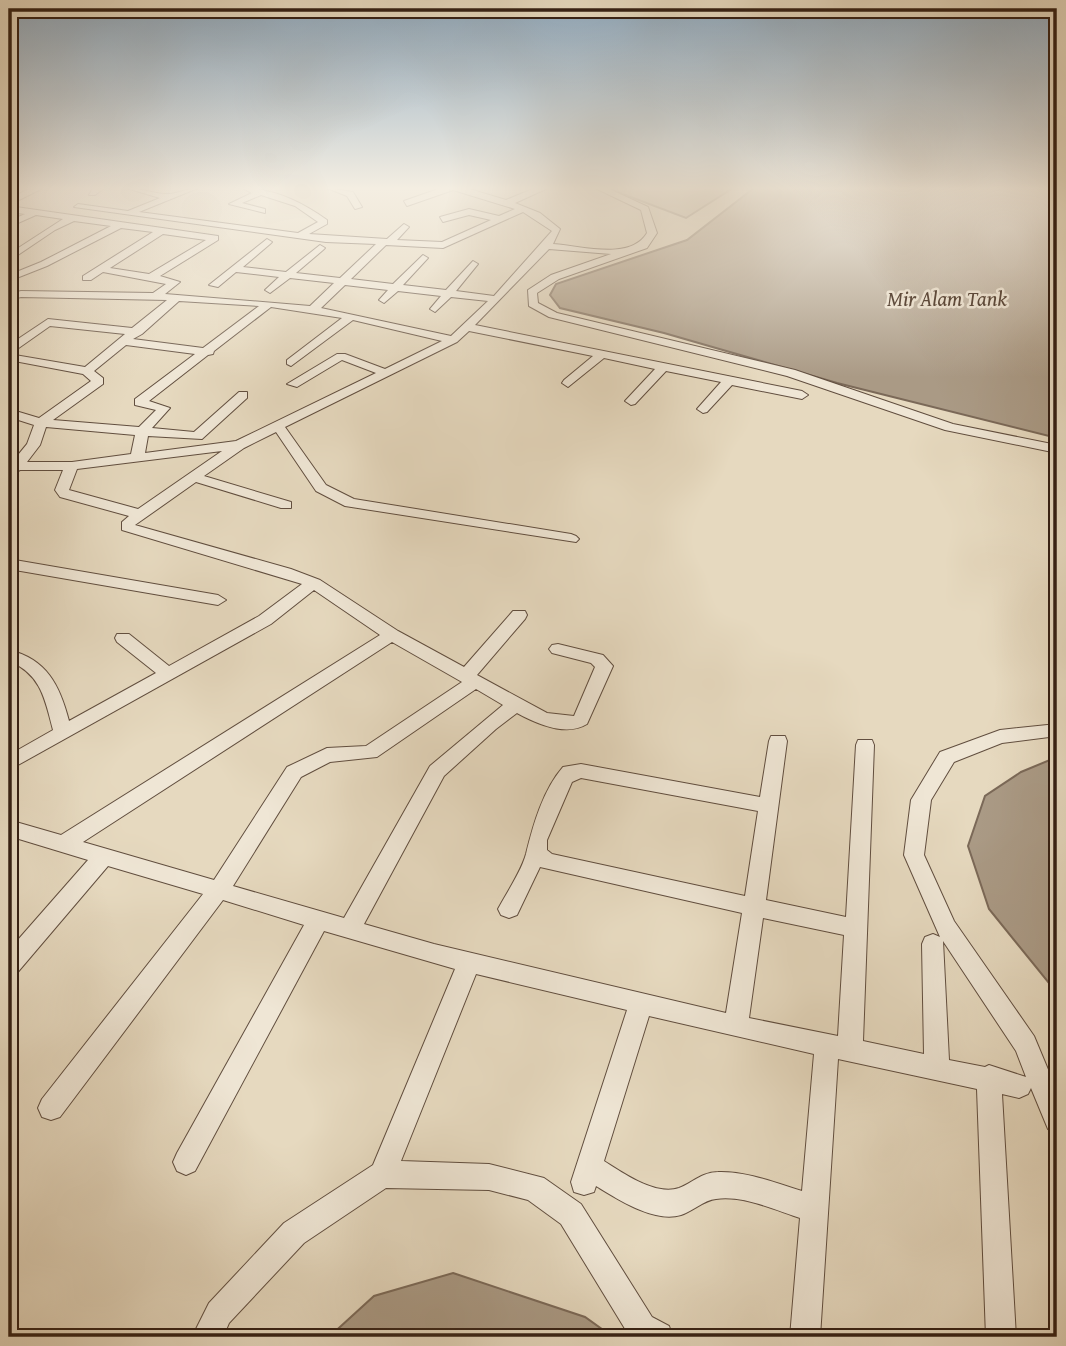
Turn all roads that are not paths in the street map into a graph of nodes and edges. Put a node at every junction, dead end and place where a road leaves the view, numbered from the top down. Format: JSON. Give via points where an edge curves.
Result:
{"nodes":[{"id":1,"x":72,"y":251,"type":"edge"},
{"id":2,"x":131,"y":251,"type":"edge"},
{"id":3,"x":194,"y":251,"type":"edge"},
{"id":4,"x":256,"y":251,"type":"edge"},
{"id":5,"x":317,"y":251,"type":"edge"},
{"id":6,"x":377,"y":251,"type":"edge"},
{"id":7,"x":542,"y":251,"type":"edge"},
{"id":8,"x":610,"y":251,"type":"edge"},
{"id":9,"x":629,"y":251,"type":"edge"},
{"id":10,"x":625,"y":252,"type":"junction"},
{"id":11,"x":423,"y":258,"type":"dead end"},
{"id":12,"x":473,"y":264,"type":"dead end"},
{"id":13,"x":234,"y":269,"type":"junction"},
{"id":14,"x":101,"y":270,"type":"junction"},
{"id":15,"x":288,"y":275,"type":"junction"},
{"id":16,"x":153,"y":276,"type":"junction"},
{"id":17,"x":9,"y":278,"type":"edge"},
{"id":18,"x":87,"y":278,"type":"dead end"},
{"id":19,"x":343,"y":280,"type":"junction"},
{"id":20,"x":214,"y":285,"type":"dead end"},
{"id":21,"x":397,"y":287,"type":"junction"},
{"id":22,"x":9,"y":290,"type":"edge"},
{"id":23,"x":270,"y":290,"type":"dead end"},
{"id":24,"x":450,"y":292,"type":"junction"},
{"id":25,"x":15,"y":295,"type":"edge"},
{"id":26,"x":156,"y":296,"type":"junction"},
{"id":27,"x":177,"y":297,"type":"junction"},
{"id":28,"x":497,"y":299,"type":"junction"},
{"id":29,"x":384,"y":300,"type":"dead end"},
{"id":30,"x":267,"y":305,"type":"junction"},
{"id":31,"x":435,"y":309,"type":"dead end"},
{"id":32,"x":311,"y":311,"type":"junction"},
{"id":33,"x":9,"y":312,"type":"edge"},
{"id":34,"x":351,"y":316,"type":"junction"},
{"id":35,"x":466,"y":327,"type":"junction"},
{"id":36,"x":138,"y":331,"type":"junction"},
{"id":37,"x":453,"y":340,"type":"junction"},
{"id":38,"x":125,"y":341,"type":"junction"},
{"id":39,"x":543,"y":343,"type":"junction"},
{"id":40,"x":9,"y":350,"type":"edge"},
{"id":41,"x":209,"y":352,"type":"junction"},
{"id":42,"x":530,"y":354,"type":"dead end"},
{"id":43,"x":601,"y":355,"type":"junction"},
{"id":44,"x":9,"y":357,"type":"edge"},
{"id":45,"x":320,"y":368,"type":"junction"},
{"id":46,"x":662,"y":368,"type":"junction"},
{"id":47,"x":87,"y":371,"type":"junction"},
{"id":48,"x":386,"y":373,"type":"junction"},
{"id":49,"x":728,"y":382,"type":"junction"},
{"id":50,"x":568,"y":383,"type":"dead end"},
{"id":51,"x":293,"y":384,"type":"dead end"},
{"id":52,"x":802,"y":395,"type":"dead end"},
{"id":53,"x":243,"y":396,"type":"dead end"},
{"id":54,"x":631,"y":401,"type":"dead end"},
{"id":55,"x":703,"y":409,"type":"dead end"},
{"id":56,"x":9,"y":414,"type":"edge"},
{"id":57,"x":41,"y":423,"type":"junction"},
{"id":58,"x":278,"y":426,"type":"junction"},
{"id":59,"x":142,"y":432,"type":"junction"},
{"id":60,"x":239,"y":445,"type":"junction"},
{"id":61,"x":1057,"y":449,"type":"edge"},
{"id":62,"x":137,"y":458,"type":"junction"},
{"id":63,"x":72,"y":466,"type":"junction"},
{"id":64,"x":13,"y":469,"type":"edge"},
{"id":65,"x":191,"y":477,"type":"junction"},
{"id":66,"x":286,"y":505,"type":"dead end"},
{"id":67,"x":139,"y":514,"type":"junction"},
{"id":68,"x":571,"y":539,"type":"dead end"},
{"id":69,"x":9,"y":564,"type":"edge"},
{"id":70,"x":314,"y":583,"type":"junction"},
{"id":71,"x":218,"y":600,"type":"dead end"},
{"id":72,"x":519,"y":615,"type":"dead end"},
{"id":73,"x":392,"y":635,"type":"junction"},
{"id":74,"x":123,"y":638,"type":"dead end"},
{"id":75,"x":558,"y":649,"type":"dead end"},
{"id":76,"x":9,"y":656,"type":"edge"},
{"id":77,"x":167,"y":673,"type":"junction"},
{"id":78,"x":471,"y":679,"type":"junction"},
{"id":79,"x":517,"y":704,"type":"junction"},
{"id":80,"x":1057,"y":730,"type":"edge"},
{"id":81,"x":63,"y":732,"type":"junction"},
{"id":82,"x":778,"y":741,"type":"dead end"},
{"id":83,"x":865,"y":745,"type":"dead end"},
{"id":84,"x":9,"y":763,"type":"edge"},
{"id":85,"x":769,"y":806,"type":"junction"},
{"id":86,"x":9,"y":828,"type":"edge"},
{"id":87,"x":65,"y":843,"type":"junction"},
{"id":88,"x":536,"y":854,"type":"junction"},
{"id":89,"x":105,"y":855,"type":"junction"},
{"id":90,"x":218,"y":891,"type":"junction"},
{"id":91,"x":754,"y":907,"type":"junction"},
{"id":92,"x":509,"y":909,"type":"dead end"},
{"id":93,"x":318,"y":921,"type":"junction"},
{"id":94,"x":856,"y":928,"type":"junction"},
{"id":95,"x":349,"y":930,"type":"junction"},
{"id":96,"x":933,"y":944,"type":"dead end"},
{"id":97,"x":469,"y":962,"type":"junction"},
{"id":98,"x":9,"y":966,"type":"edge"},
{"id":99,"x":640,"y":1003,"type":"junction"},
{"id":100,"x":736,"y":1026,"type":"junction"},
{"id":101,"x":838,"y":1046,"type":"junction"},
{"id":102,"x":937,"y":1066,"type":"junction"},
{"id":103,"x":989,"y":1077,"type":"junction"},
{"id":104,"x":1019,"y":1086,"type":"dead end"},
{"id":105,"x":51,"y":1108,"type":"dead end"},
{"id":106,"x":1057,"y":1120,"type":"edge"},
{"id":107,"x":186,"y":1161,"type":"dead end"},
{"id":108,"x":382,"y":1174,"type":"junction"},
{"id":109,"x":815,"y":1208,"type":"junction"},
{"id":110,"x":207,"y":1337,"type":"edge"},
{"id":111,"x":658,"y":1337,"type":"edge"},
{"id":112,"x":805,"y":1337,"type":"edge"},
{"id":113,"x":1001,"y":1337,"type":"edge"}],
"edges":[{"from":1,"to":17,"type":"street"},
{"from":2,"to":14,"type":"street"},
{"from":3,"to":16,"type":"street"},
{"from":4,"to":13,"type":"street"},
{"from":5,"to":15,"type":"street"},
{"from":6,"to":19,"type":"street"},
{"from":7,"to":28,"type":"street"},
{"from":8,"to":10,"type":"street"},
{"from":9,"to":10,"type":"street"},
{"from":10,"to":61,"type":"street","via":[[555,277],[532,292],[533,304],[553,315],[791,373],[950,427]]},
{"from":11,"to":21,"type":"street"},
{"from":12,"to":24,"type":"street"},
{"from":13,"to":15,"type":"street"},
{"from":13,"to":20,"type":"street"},
{"from":14,"to":16,"type":"street"},
{"from":14,"to":18,"type":"street"},
{"from":15,"to":19,"type":"street"},
{"from":15,"to":23,"type":"street"},
{"from":16,"to":26,"type":"street","via":[[176,283]]},
{"from":19,"to":21,"type":"street"},
{"from":19,"to":32,"type":"street"},
{"from":21,"to":24,"type":"street"},
{"from":21,"to":29,"type":"street"},
{"from":22,"to":25,"type":"street"},
{"from":24,"to":28,"type":"street"},
{"from":24,"to":31,"type":"street"},
{"from":25,"to":26,"type":"street"},
{"from":25,"to":33,"type":"street","via":[[22,300]]},
{"from":26,"to":27,"type":"street"},
{"from":27,"to":30,"type":"street"},
{"from":27,"to":36,"type":"street"},
{"from":28,"to":35,"type":"street"},
{"from":30,"to":32,"type":"street"},
{"from":30,"to":41,"type":"street"},
{"from":32,"to":34,"type":"street"},
{"from":34,"to":37,"type":"street"},
{"from":34,"to":45,"type":"street","via":[[291,362]]},
{"from":35,"to":37,"type":"street"},
{"from":35,"to":39,"type":"street"},
{"from":36,"to":38,"type":"street"},
{"from":36,"to":40,"type":"street","via":[[48,321]]},
{"from":37,"to":48,"type":"street"},
{"from":38,"to":41,"type":"street"},
{"from":38,"to":47,"type":"street"},
{"from":39,"to":42,"type":"street"},
{"from":39,"to":43,"type":"street"},
{"from":41,"to":59,"type":"street","via":[[139,402],[164,408]]},
{"from":43,"to":46,"type":"street"},
{"from":43,"to":50,"type":"street"},
{"from":44,"to":47,"type":"street"},
{"from":45,"to":48,"type":"street","via":[[341,356]]},
{"from":45,"to":51,"type":"street"},
{"from":46,"to":49,"type":"street"},
{"from":46,"to":54,"type":"street"},
{"from":47,"to":57,"type":"street","via":[[99,381]]},
{"from":48,"to":58,"type":"street"},
{"from":49,"to":52,"type":"street"},
{"from":49,"to":55,"type":"street"},
{"from":53,"to":59,"type":"street","via":[[197,436]]},
{"from":56,"to":57,"type":"street"},
{"from":57,"to":59,"type":"street"},
{"from":57,"to":64,"type":"street","via":[[33,445]]},
{"from":58,"to":60,"type":"street"},
{"from":58,"to":68,"type":"street","via":[[320,488],[349,503]]},
{"from":59,"to":62,"type":"street"},
{"from":60,"to":62,"type":"street"},
{"from":60,"to":65,"type":"street"},
{"from":62,"to":63,"type":"street"},
{"from":63,"to":64,"type":"street"},
{"from":63,"to":67,"type":"street","via":[[62,490],[65,494]]},
{"from":65,"to":66,"type":"street"},
{"from":65,"to":67,"type":"street"},
{"from":67,"to":70,"type":"street","via":[[129,522],[131,530]]},
{"from":69,"to":71,"type":"street"},
{"from":70,"to":73,"type":"street"},
{"from":70,"to":77,"type":"street","via":[[265,620]]},
{"from":72,"to":78,"type":"street"},
{"from":73,"to":78,"type":"street"},
{"from":73,"to":87,"type":"street"},
{"from":74,"to":77,"type":"street"},
{"from":75,"to":79,"type":"street","via":[[597,659],[604,666],[581,720],[566,724],[543,719]]},
{"from":76,"to":81,"type":"street","via":[[41,671]]},
{"from":77,"to":81,"type":"street"},
{"from":78,"to":79,"type":"street"},
{"from":78,"to":90,"type":"street","via":[[370,752],[327,755],[294,772]]},
{"from":79,"to":95,"type":"street","via":[[437,771]]},
{"from":80,"to":106,"type":"street","via":[[1000,737],[947,757],[920,800],[914,855],[944,926],[1025,1044]]},
{"from":81,"to":84,"type":"street"},
{"from":82,"to":85,"type":"street"},
{"from":83,"to":94,"type":"street"},
{"from":85,"to":88,"type":"street","via":[[570,772],[537,840]]},
{"from":85,"to":91,"type":"street"},
{"from":86,"to":87,"type":"street"},
{"from":87,"to":89,"type":"street"},
{"from":88,"to":91,"type":"street","via":[[545,861]]},
{"from":88,"to":92,"type":"street"},
{"from":89,"to":90,"type":"street"},
{"from":89,"to":98,"type":"street"},
{"from":90,"to":93,"type":"street"},
{"from":90,"to":105,"type":"street"},
{"from":91,"to":94,"type":"street"},
{"from":91,"to":100,"type":"street"},
{"from":93,"to":95,"type":"street"},
{"from":93,"to":107,"type":"street"},
{"from":94,"to":101,"type":"street"},
{"from":95,"to":97,"type":"street"},
{"from":96,"to":102,"type":"street"},
{"from":97,"to":99,"type":"street"},
{"from":97,"to":108,"type":"street"},
{"from":99,"to":100,"type":"street"},
{"from":99,"to":109,"type":"street","via":[[586,1175],[671,1203],[706,1186],[723,1185]]},
{"from":100,"to":101,"type":"street"},
{"from":101,"to":102,"type":"street"},
{"from":101,"to":109,"type":"street"},
{"from":102,"to":103,"type":"street"},
{"from":103,"to":104,"type":"street"},
{"from":103,"to":113,"type":"street"},
{"from":108,"to":110,"type":"street","via":[[294,1233],[219,1313]]},
{"from":108,"to":111,"type":"street","via":[[489,1177],[534,1188],[571,1214],[641,1328]]},
{"from":109,"to":112,"type":"street"}]}
